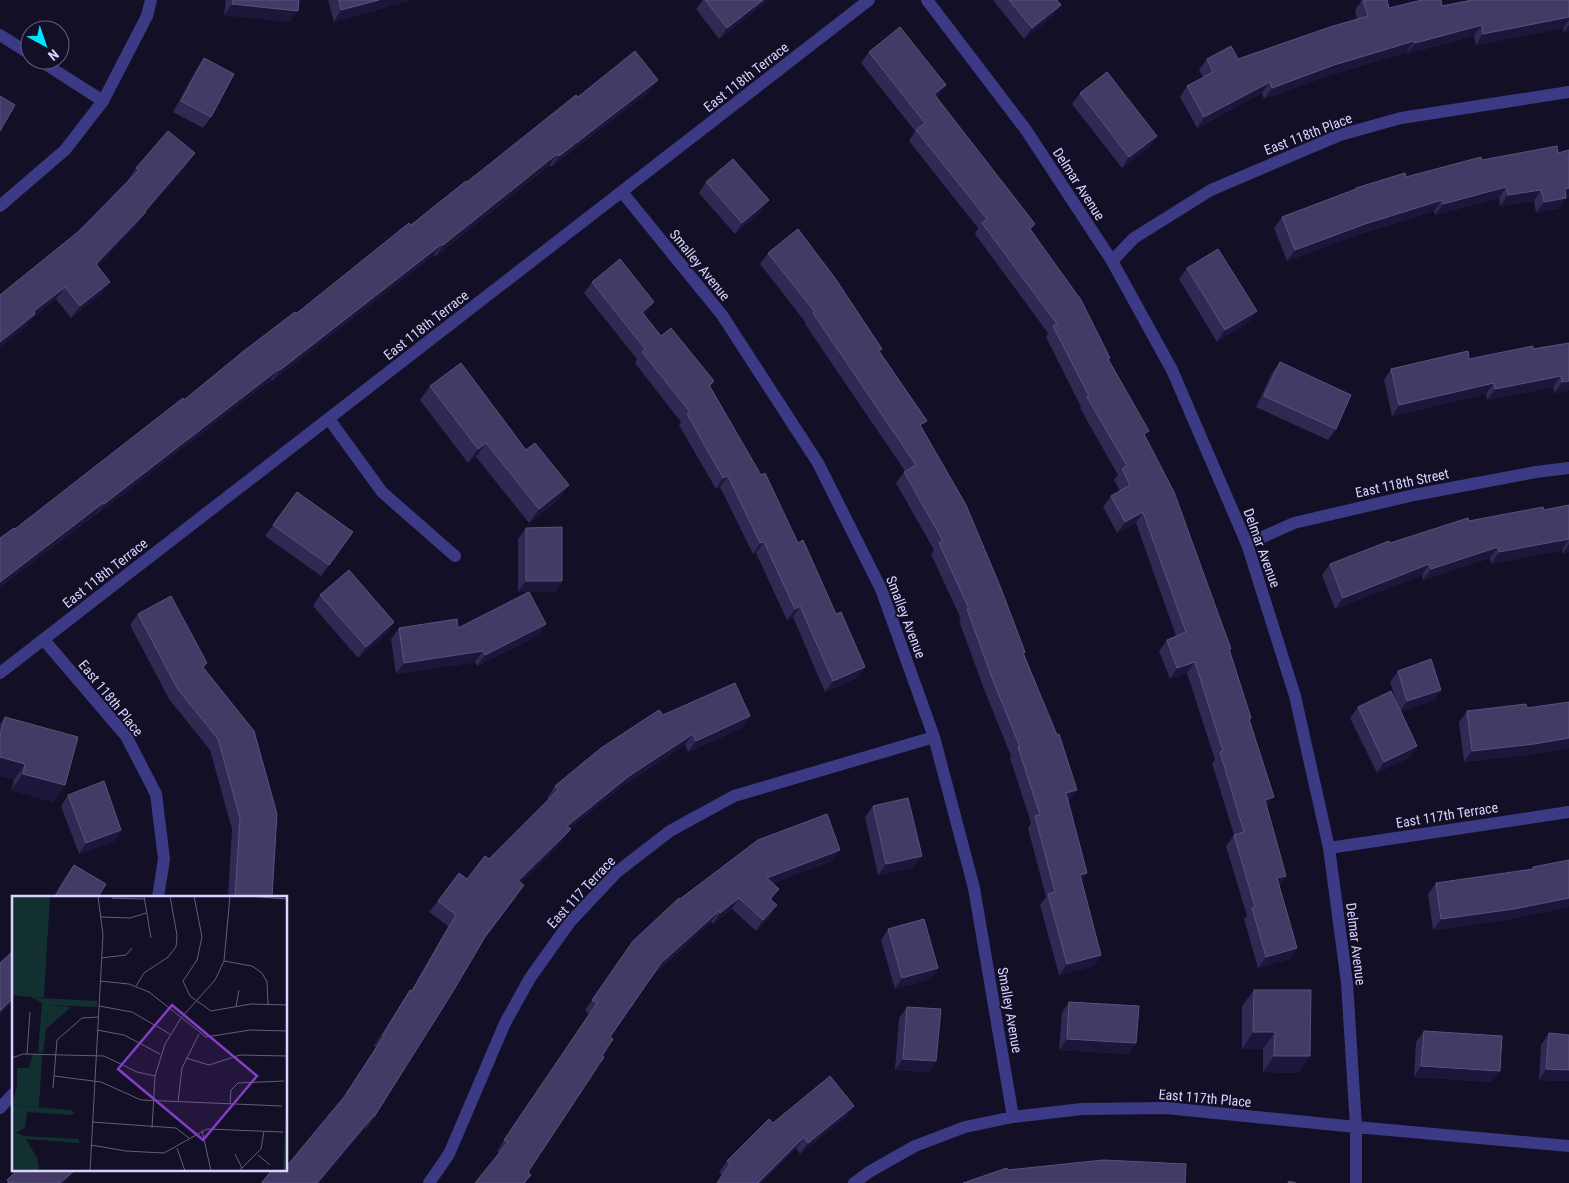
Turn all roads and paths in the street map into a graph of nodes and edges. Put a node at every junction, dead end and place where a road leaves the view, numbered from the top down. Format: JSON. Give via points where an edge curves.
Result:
{"nodes":[{"id":1,"x":151,"y":0,"type":"edge"},
{"id":2,"x":869,"y":0,"type":"edge"},
{"id":3,"x":927,"y":0,"type":"edge"},
{"id":4,"x":0,"y":35,"type":"edge"},
{"id":5,"x":20,"y":48,"type":"edge"},
{"id":6,"x":55,"y":70,"type":"edge"},
{"id":7,"x":1569,"y":92,"type":"edge"},
{"id":8,"x":103,"y":101,"type":"junction"},
{"id":9,"x":622,"y":192,"type":"junction"},
{"id":10,"x":0,"y":206,"type":"edge"},
{"id":11,"x":1112,"y":261,"type":"junction"},
{"id":12,"x":329,"y":419,"type":"junction"},
{"id":13,"x":1569,"y":468,"type":"edge"},
{"id":14,"x":1247,"y":544,"type":"junction"},
{"id":15,"x":455,"y":556,"type":"dead end"},
{"id":16,"x":44,"y":640,"type":"junction"},
{"id":17,"x":0,"y":673,"type":"edge"},
{"id":18,"x":934,"y":737,"type":"junction"},
{"id":19,"x":1569,"y":812,"type":"edge"},
{"id":20,"x":1329,"y":848,"type":"junction"},
{"id":21,"x":158,"y":896,"type":"edge"},
{"id":22,"x":12,"y":1096,"type":"edge"},
{"id":23,"x":0,"y":1108,"type":"edge"},
{"id":24,"x":1013,"y":1117,"type":"junction"},
{"id":25,"x":1356,"y":1127,"type":"junction"},
{"id":26,"x":1569,"y":1146,"type":"edge"},
{"id":27,"x":429,"y":1183,"type":"edge"},
{"id":28,"x":854,"y":1183,"type":"edge"},
{"id":29,"x":1356,"y":1183,"type":"edge"}],
"edges":[{"from":1,"to":8,"type":"street","via":[[147,16]]},
{"from":2,"to":9,"type":"street","name":"East 118th Terrace"},
{"from":3,"to":11,"type":"street","name":"Delmar Avenue","via":[[1026,130]]},
{"from":4,"to":5,"type":"street"},
{"from":6,"to":8,"type":"street"},
{"from":7,"to":11,"type":"street","name":"East 118th Place","via":[[1401,118],[1340,135],[1210,190],[1134,238]]},
{"from":8,"to":10,"type":"street","via":[[66,150]]},
{"from":9,"to":12,"type":"street","name":"East 118th Terrace"},
{"from":9,"to":18,"type":"street","name":"Smalley Avenue","via":[[722,315],[818,463],[881,589]]},
{"from":11,"to":14,"type":"street","name":"Delmar Avenue","via":[[1172,370]]},
{"from":12,"to":15,"type":"street","via":[[382,492]]},
{"from":12,"to":16,"type":"street","name":"East 118th Terrace"},
{"from":13,"to":14,"type":"street","name":"East 118th Street","via":[[1414,494],[1294,524]]},
{"from":14,"to":20,"type":"street","name":"Delmar Avenue","via":[[1295,696]]},
{"from":16,"to":17,"type":"street","name":"East 118th Terrace"},
{"from":16,"to":21,"type":"street","name":"East 118th Place","via":[[126,736],[156,794],[164,859]]},
{"from":18,"to":24,"type":"street","name":"Smalley Avenue","via":[[974,888]]},
{"from":18,"to":27,"type":"street","name":"East 117 Terrace","via":[[734,796],[670,831],[617,872],[570,922],[530,978],[505,1023],[449,1154]]},
{"from":19,"to":20,"type":"street","name":"East 117th Terrace"},
{"from":20,"to":25,"type":"street","name":"Delmar Avenue","via":[[1347,983]]},
{"from":22,"to":23,"type":"street"},
{"from":24,"to":25,"type":"street","name":"East 117th Place","via":[[1082,1110],[1166,1108]]},
{"from":24,"to":28,"type":"street","name":"East 117th Place","via":[[965,1126],[915,1146]]},
{"from":25,"to":26,"type":"street","name":"East 117th Place"},
{"from":25,"to":29,"type":"street","name":"Delmar Avenue"}]}
